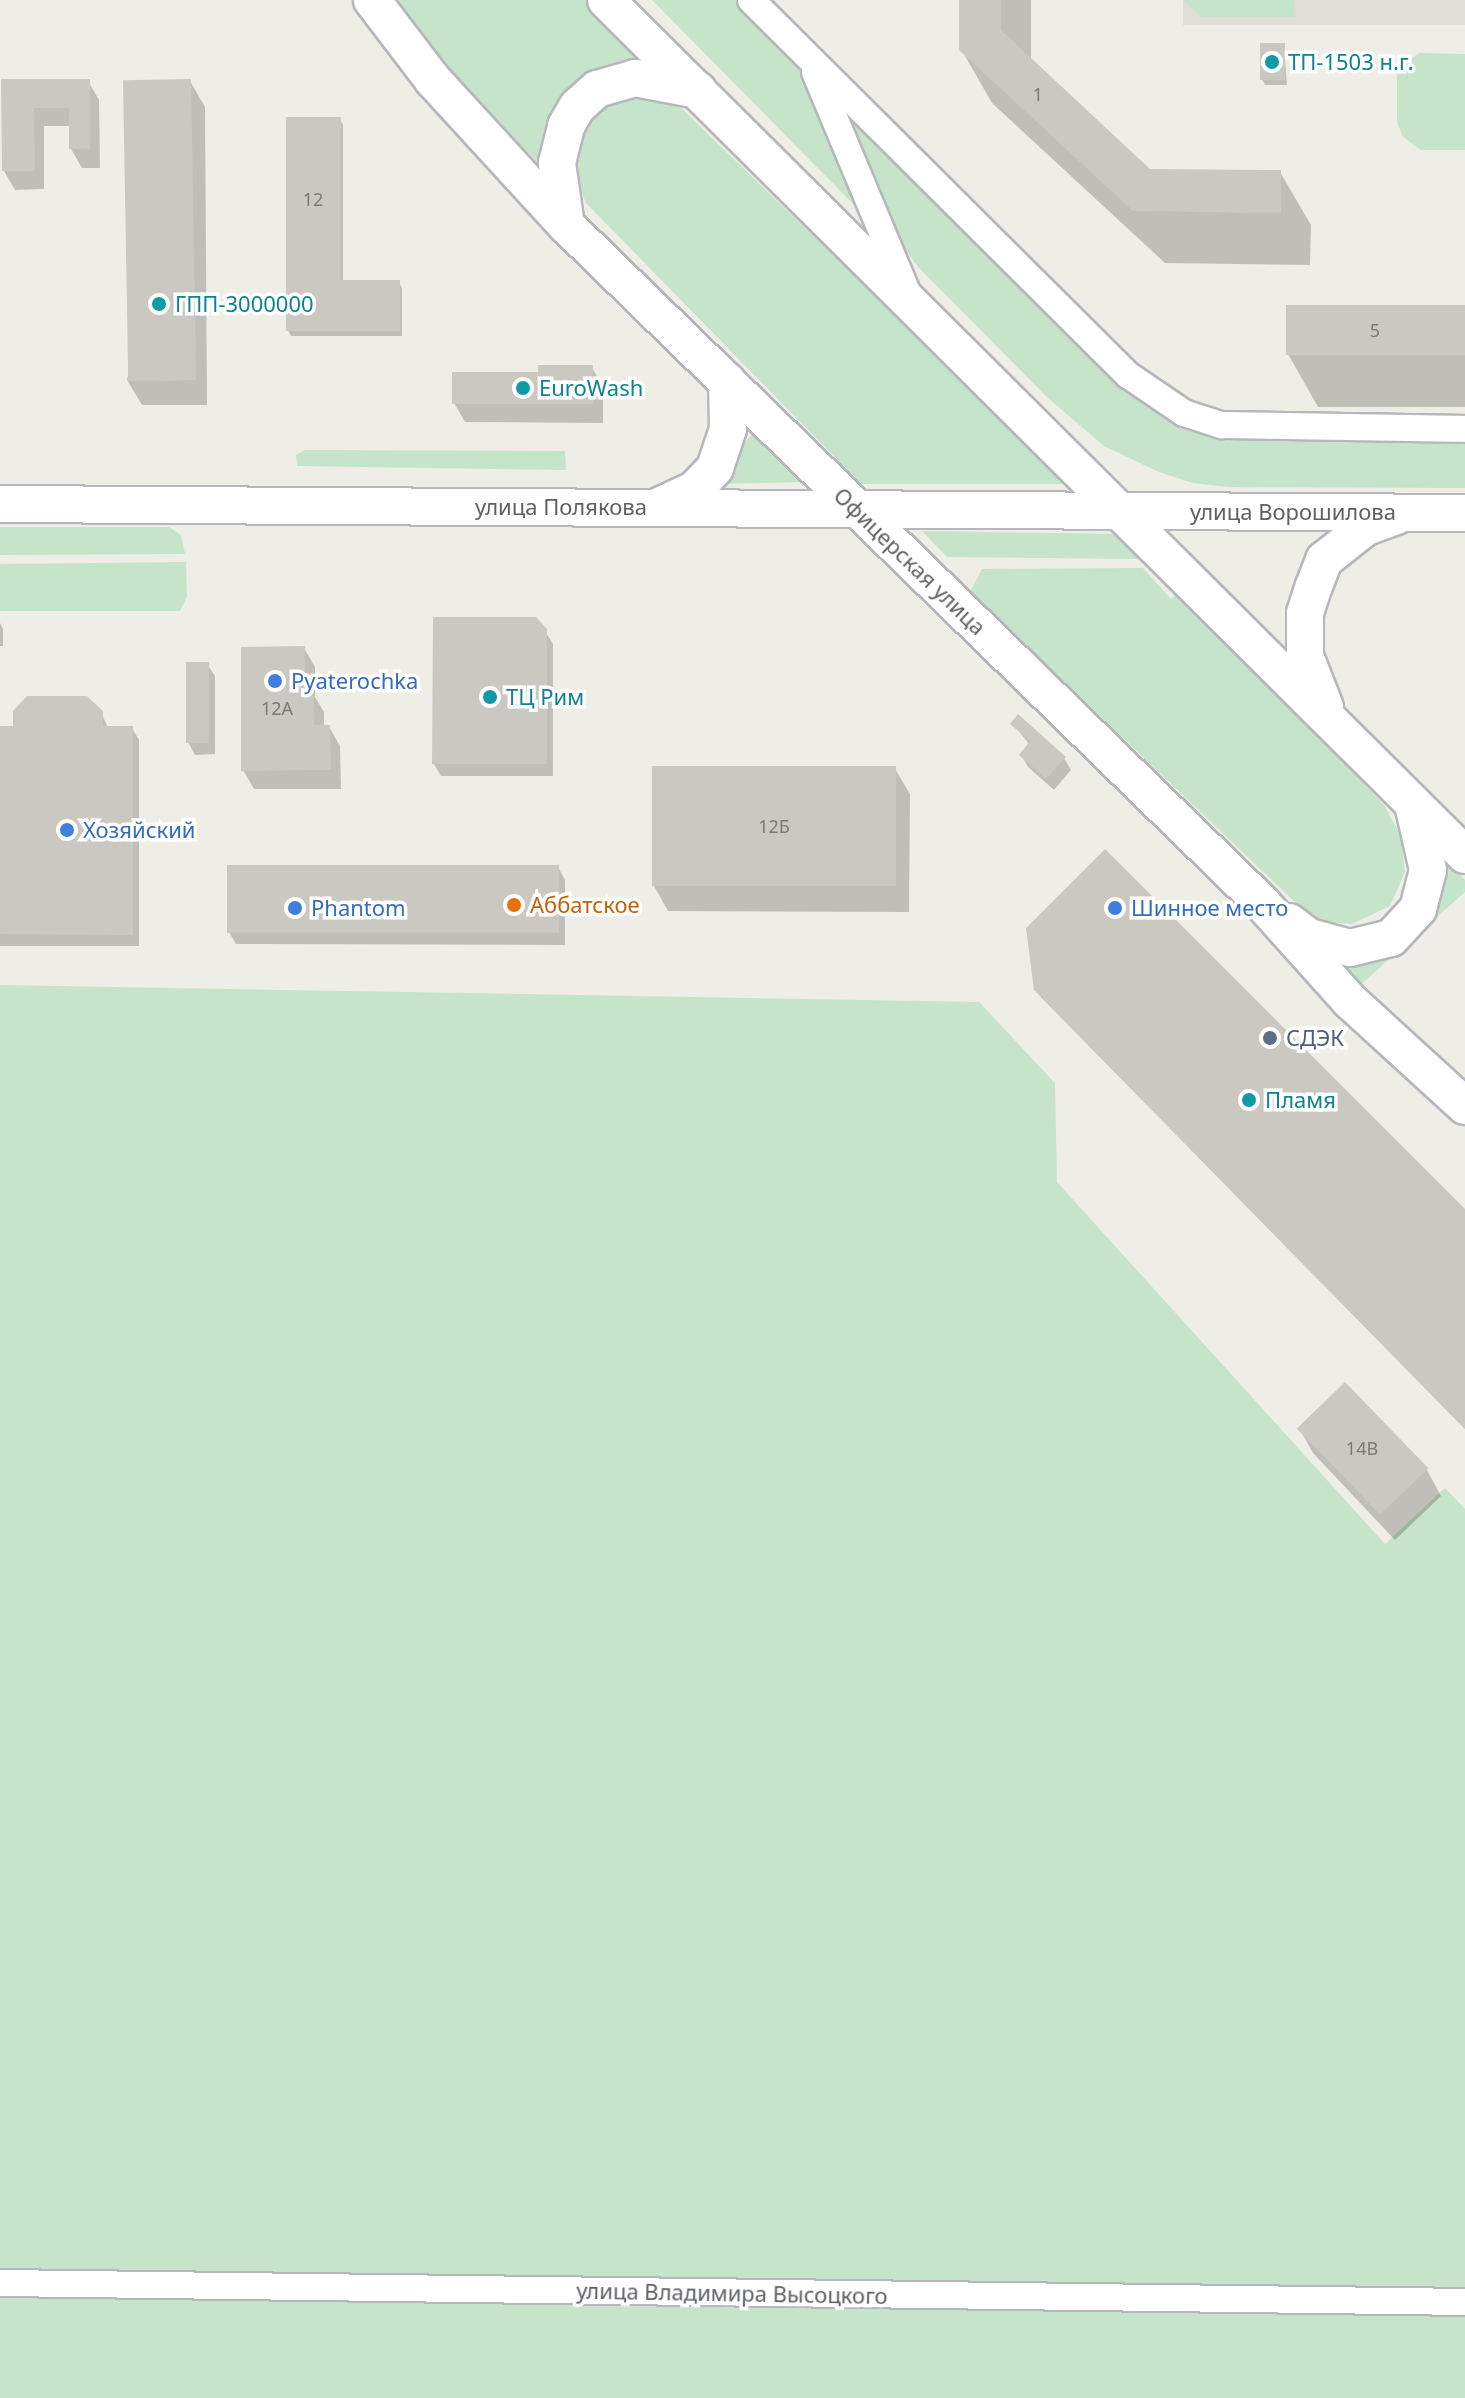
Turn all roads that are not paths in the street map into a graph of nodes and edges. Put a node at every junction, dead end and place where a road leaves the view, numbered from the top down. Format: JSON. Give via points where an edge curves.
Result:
{"nodes":[{"id":1,"x":372,"y":0,"type":"edge"},
{"id":2,"x":606,"y":0,"type":"edge"},
{"id":3,"x":751,"y":0,"type":"edge"},
{"id":4,"x":811,"y":61,"type":"junction"},
{"id":5,"x":698,"y":90,"type":"junction"},
{"id":6,"x":566,"y":225,"type":"junction"},
{"id":7,"x":913,"y":304,"type":"junction"},
{"id":8,"x":727,"y":381,"type":"junction"},
{"id":9,"x":1465,"y":429,"type":"edge"},
{"id":10,"x":0,"y":504,"type":"edge"},
{"id":11,"x":658,"y":507,"type":"junction"},
{"id":12,"x":857,"y":511,"type":"junction"},
{"id":13,"x":1121,"y":511,"type":"junction"},
{"id":14,"x":1406,"y":513,"type":"junction"},
{"id":15,"x":1465,"y":513,"type":"edge"},
{"id":16,"x":1330,"y":720,"type":"junction"},
{"id":17,"x":1411,"y":800,"type":"junction"},
{"id":18,"x":1465,"y":855,"type":"edge"},
{"id":19,"x":1262,"y":903,"type":"junction"},
{"id":20,"x":1465,"y":1106,"type":"edge"},
{"id":21,"x":0,"y":2283,"type":"edge"},
{"id":22,"x":1465,"y":2302,"type":"edge"}],
"edges":[{"from":1,"to":6,"type":"main road","name":"Офицерская улица","via":[[433,80]]},
{"from":2,"to":5,"type":"main road"},
{"from":3,"to":4,"type":"street"},
{"from":4,"to":7,"type":"street"},
{"from":4,"to":9,"type":"street","via":[[1128,375],[1184,413],[1222,425]]},
{"from":5,"to":6,"type":"main road","via":[[635,78],[597,89],[577,107],[557,163]]},
{"from":5,"to":7,"type":"main road"},
{"from":6,"to":8,"type":"main road","name":"Офицерская улица"},
{"from":7,"to":13,"type":"main road"},
{"from":8,"to":11,"type":"main road","via":[[728,429],[715,468],[694,490]]},
{"from":8,"to":12,"type":"main road","name":"Офицерская улица"},
{"from":10,"to":11,"type":"main road","name":"улица Полякова"},
{"from":11,"to":12,"type":"main road","name":"улица Полякова"},
{"from":12,"to":13,"type":"main road","name":"улица Полякова"},
{"from":12,"to":19,"type":"main road","name":"Офицерская улица"},
{"from":13,"to":14,"type":"main road","name":"улица Ворошилова"},
{"from":13,"to":16,"type":"main road"},
{"from":14,"to":15,"type":"main road","name":"улица Ворошилова"},
{"from":14,"to":16,"type":"main road","via":[[1366,527],[1324,560],[1314,586],[1305,613],[1305,656]]},
{"from":16,"to":17,"type":"main road"},
{"from":17,"to":18,"type":"main road"},
{"from":17,"to":19,"type":"main road","via":[[1428,870],[1418,909],[1391,938],[1350,948],[1309,937]]},
{"from":19,"to":20,"type":"main road","name":"Офицерская улица","via":[[1350,1001]]},
{"from":21,"to":22,"type":"street","name":"улица Владимира Высоцкого"}]}
